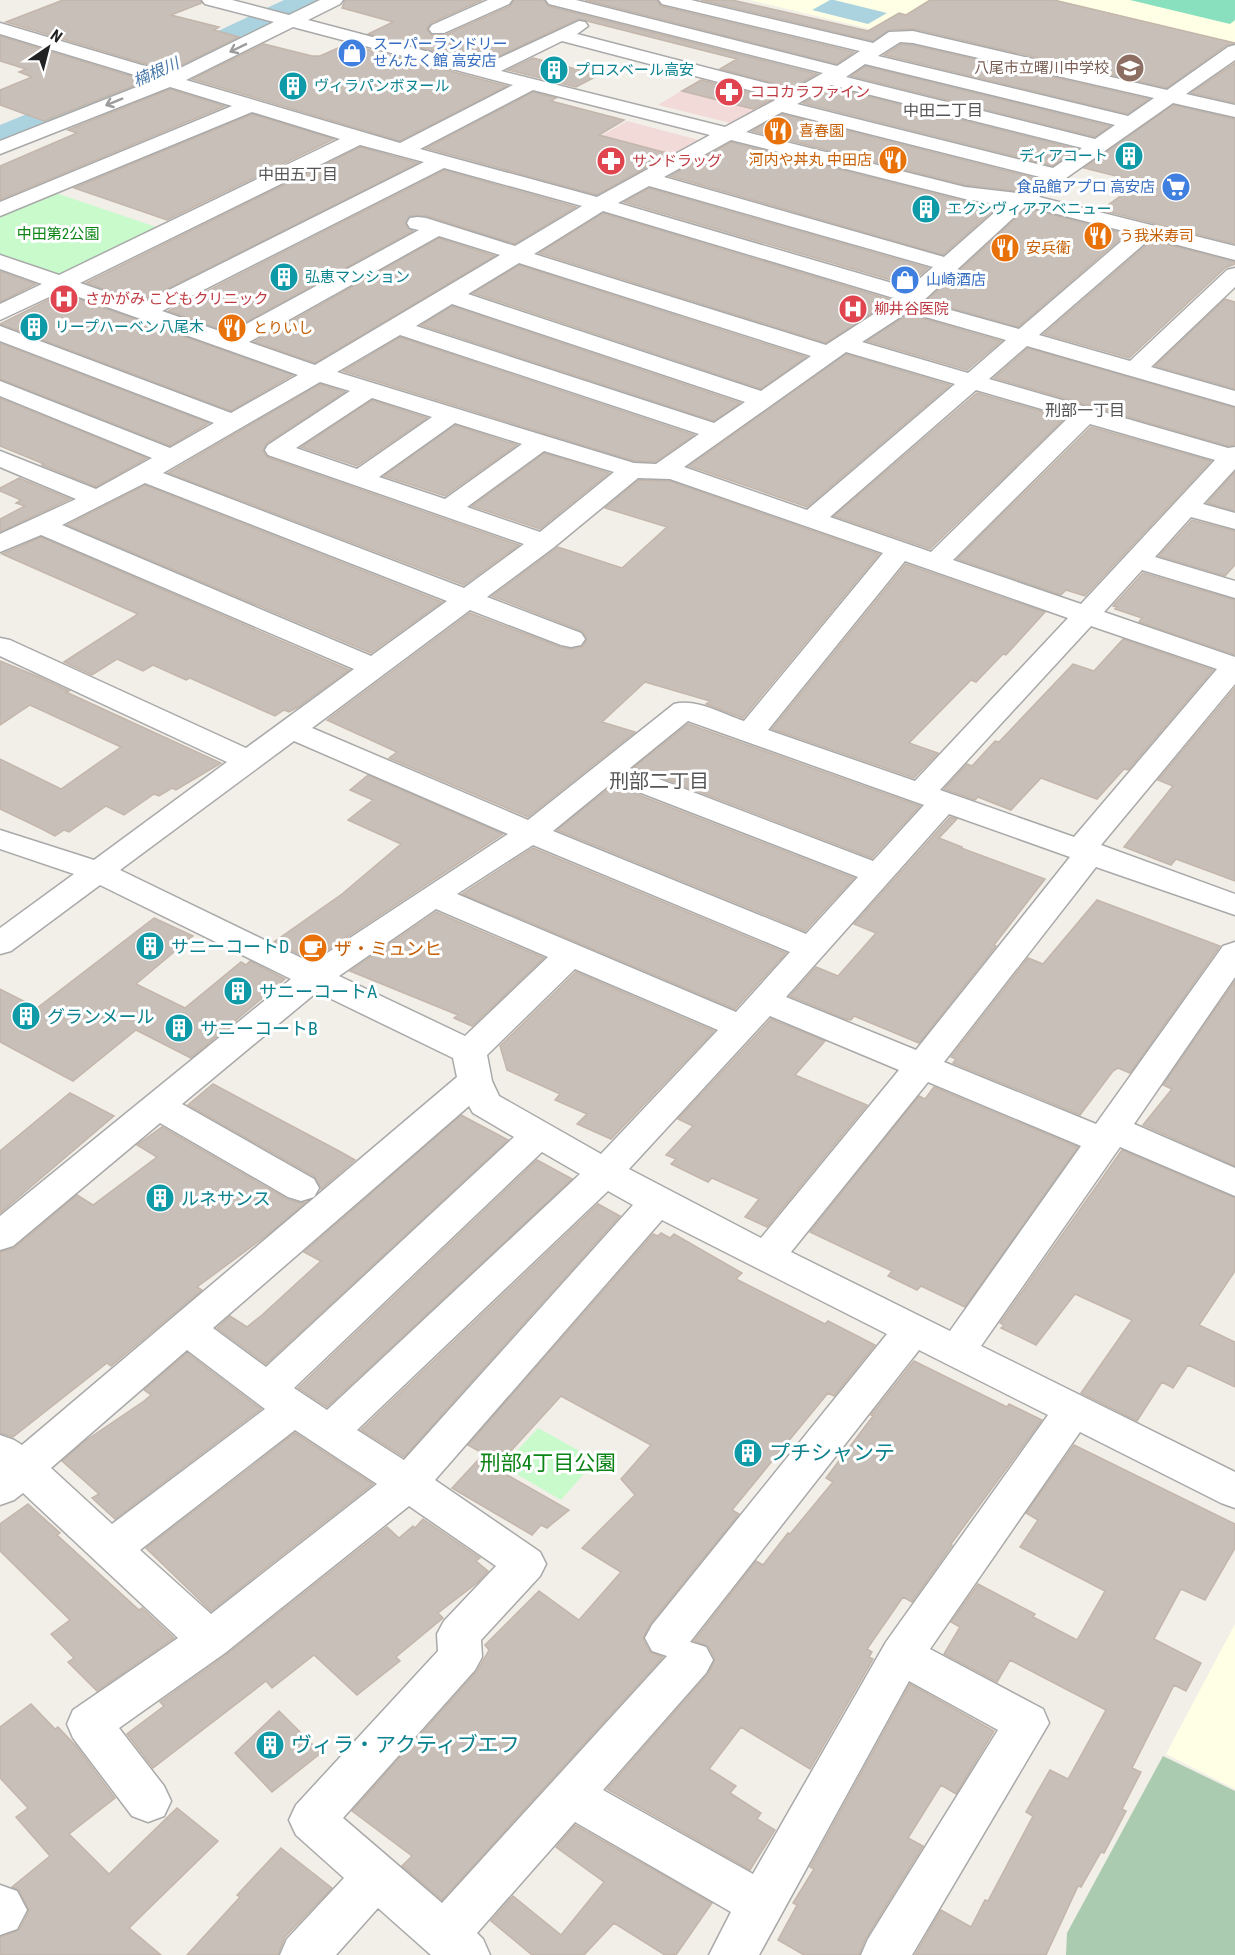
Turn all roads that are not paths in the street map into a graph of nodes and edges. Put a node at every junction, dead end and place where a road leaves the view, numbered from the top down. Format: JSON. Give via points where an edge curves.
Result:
{"nodes":[{"id":1,"x":211,"y":0,"type":"edge"},
{"id":2,"x":291,"y":0,"type":"edge"},
{"id":3,"x":334,"y":0,"type":"edge"},
{"id":4,"x":503,"y":0,"type":"edge"},
{"id":5,"x":632,"y":0,"type":"edge"},
{"id":6,"x":668,"y":0,"type":"edge"},
{"id":7,"x":556,"y":8,"type":"edge"},
{"id":8,"x":793,"y":11,"type":"dead end"},
{"id":9,"x":606,"y":13,"type":"junction"},
{"id":10,"x":274,"y":18,"type":"junction"},
{"id":11,"x":238,"y":23,"type":"dead end"},
{"id":12,"x":438,"y":29,"type":"dead end"},
{"id":13,"x":2,"y":31,"type":"edge"},
{"id":14,"x":560,"y":35,"type":"junction"},
{"id":15,"x":896,"y":36,"type":"junction"},
{"id":16,"x":1235,"y":51,"type":"edge"},
{"id":17,"x":868,"y":53,"type":"junction"},
{"id":18,"x":158,"y":61,"type":"dead end"},
{"id":19,"x":138,"y":70,"type":"junction"},
{"id":20,"x":484,"y":72,"type":"junction"},
{"id":21,"x":834,"y":75,"type":"junction"},
{"id":22,"x":169,"y":81,"type":"junction"},
{"id":23,"x":110,"y":83,"type":"dead end"},
{"id":24,"x":530,"y":84,"type":"junction"},
{"id":25,"x":91,"y":92,"type":"dead end"},
{"id":26,"x":1170,"y":95,"type":"junction"},
{"id":27,"x":787,"y":100,"type":"junction"},
{"id":28,"x":250,"y":106,"type":"junction"},
{"id":29,"x":1235,"y":111,"type":"edge"},
{"id":30,"x":1131,"y":123,"type":"junction"},
{"id":31,"x":0,"y":129,"type":"edge"},
{"id":32,"x":726,"y":134,"type":"junction"},
{"id":33,"x":358,"y":138,"type":"junction"},
{"id":34,"x":1097,"y":146,"type":"junction"},
{"id":35,"x":0,"y":148,"type":"edge"},
{"id":36,"x":402,"y":150,"type":"junction"},
{"id":37,"x":442,"y":161,"type":"junction"},
{"id":38,"x":1057,"y":175,"type":"junction"},
{"id":39,"x":645,"y":178,"type":"junction"},
{"id":40,"x":1022,"y":200,"type":"junction"},
{"id":41,"x":600,"y":204,"type":"junction"},
{"id":42,"x":0,"y":210,"type":"edge"},
{"id":43,"x":1148,"y":230,"type":"junction"},
{"id":44,"x":1235,"y":253,"type":"edge"},
{"id":45,"x":517,"y":254,"type":"junction"},
{"id":46,"x":0,"y":262,"type":"edge"},
{"id":47,"x":948,"y":266,"type":"junction"},
{"id":48,"x":1235,"y":275,"type":"edge"},
{"id":49,"x":59,"y":283,"type":"junction"},
{"id":50,"x":449,"y":295,"type":"junction"},
{"id":51,"x":909,"y":301,"type":"junction"},
{"id":52,"x":3,"y":309,"type":"edge"},
{"id":53,"x":141,"y":313,"type":"junction"},
{"id":54,"x":398,"y":327,"type":"junction"},
{"id":55,"x":0,"y":333,"type":"edge"},
{"id":56,"x":1022,"y":337,"type":"junction"},
{"id":57,"x":230,"y":343,"type":"junction"},
{"id":58,"x":836,"y":349,"type":"junction"},
{"id":59,"x":1135,"y":370,"type":"junction"},
{"id":60,"x":316,"y":373,"type":"junction"},
{"id":61,"x":970,"y":381,"type":"junction"},
{"id":62,"x":0,"y":388,"type":"edge"},
{"id":63,"x":370,"y":389,"type":"junction"},
{"id":64,"x":1235,"y":399,"type":"edge"},
{"id":65,"x":764,"y":400,"type":"junction"},
{"id":66,"x":452,"y":414,"type":"junction"},
{"id":67,"x":1085,"y":414,"type":"junction"},
{"id":68,"x":233,"y":422,"type":"junction"},
{"id":69,"x":717,"y":432,"type":"junction"},
{"id":70,"x":542,"y":441,"type":"junction"},
{"id":71,"x":1234,"y":457,"type":"edge"},
{"id":72,"x":0,"y":458,"type":"edge"},
{"id":73,"x":171,"y":458,"type":"junction"},
{"id":74,"x":632,"y":470,"type":"junction"},
{"id":75,"x":661,"y":472,"type":"junction"},
{"id":76,"x":143,"y":474,"type":"junction"},
{"id":77,"x":359,"y":479,"type":"junction"},
{"id":78,"x":97,"y":499,"type":"junction"},
{"id":79,"x":1186,"y":507,"type":"junction"},
{"id":80,"x":448,"y":509,"type":"junction"},
{"id":81,"x":811,"y":520,"type":"junction"},
{"id":82,"x":1235,"y":521,"type":"edge"},
{"id":83,"x":42,"y":526,"type":"junction"},
{"id":84,"x":1,"y":542,"type":"edge"},
{"id":85,"x":544,"y":542,"type":"junction"},
{"id":86,"x":899,"y":551,"type":"junction"},
{"id":87,"x":1137,"y":560,"type":"junction"},
{"id":88,"x":935,"y":563,"type":"junction"},
{"id":89,"x":1235,"y":590,"type":"edge"},
{"id":90,"x":465,"y":600,"type":"junction"},
{"id":91,"x":1087,"y":615,"type":"junction"},
{"id":92,"x":570,"y":639,"type":"dead end"},
{"id":93,"x":0,"y":646,"type":"edge"},
{"id":94,"x":1235,"y":666,"type":"edge"},
{"id":95,"x":373,"y":667,"type":"junction"},
{"id":96,"x":290,"y":729,"type":"junction"},
{"id":97,"x":750,"y":733,"type":"junction"},
{"id":98,"x":247,"y":760,"type":"junction"},
{"id":99,"x":609,"y":770,"type":"junction"},
{"id":100,"x":932,"y":797,"type":"junction"},
{"id":101,"x":531,"y":833,"type":"junction"},
{"id":102,"x":0,"y":839,"type":"edge"},
{"id":103,"x":1086,"y":850,"type":"junction"},
{"id":104,"x":96,"y":871,"type":"junction"},
{"id":105,"x":879,"y":874,"type":"junction"},
{"id":106,"x":433,"y":896,"type":"junction"},
{"id":107,"x":1235,"y":905,"type":"edge"},
{"id":108,"x":0,"y":944,"type":"edge"},
{"id":109,"x":812,"y":949,"type":"junction"},
{"id":110,"x":1235,"y":953,"type":"edge"},
{"id":111,"x":571,"y":954,"type":"junction"},
{"id":112,"x":314,"y":977,"type":"junction"},
{"id":113,"x":764,"y":1001,"type":"junction"},
{"id":114,"x":741,"y":1027,"type":"junction"},
{"id":115,"x":922,"y":1066,"type":"junction"},
{"id":116,"x":472,"y":1067,"type":"junction"},
{"id":117,"x":158,"y":1106,"type":"junction"},
{"id":118,"x":539,"y":1134,"type":"junction"},
{"id":119,"x":1109,"y":1135,"type":"junction"},
{"id":120,"x":604,"y":1173,"type":"junction"},
{"id":121,"x":1235,"y":1183,"type":"edge"},
{"id":122,"x":302,"y":1188,"type":"dead end"},
{"id":123,"x":657,"y":1202,"type":"junction"},
{"id":124,"x":0,"y":1236,"type":"edge"},
{"id":125,"x":766,"y":1257,"type":"junction"},
{"id":126,"x":188,"y":1329,"type":"junction"},
{"id":127,"x":913,"y":1330,"type":"junction"},
{"id":128,"x":956,"y":1352,"type":"junction"},
{"id":129,"x":280,"y":1399,"type":"junction"},
{"id":130,"x":1073,"y":1411,"type":"junction"},
{"id":131,"x":329,"y":1432,"type":"junction"},
{"id":132,"x":8,"y":1470,"type":"edge"},
{"id":133,"x":408,"y":1483,"type":"junction"},
{"id":134,"x":1235,"y":1491,"type":"edge"},
{"id":135,"x":111,"y":1549,"type":"junction"},
{"id":136,"x":210,"y":1640,"type":"junction"},
{"id":137,"x":900,"y":1655,"type":"junction"},
{"id":138,"x":569,"y":1795,"type":"junction"},
{"id":139,"x":148,"y":1801,"type":"dead end"},
{"id":140,"x":376,"y":1876,"type":"junction"},
{"id":141,"x":763,"y":1905,"type":"junction"},
{"id":142,"x":0,"y":1907,"type":"edge"},
{"id":143,"x":0,"y":1912,"type":"edge"},
{"id":144,"x":455,"y":1945,"type":"edge"},
{"id":145,"x":304,"y":1955,"type":"edge"},
{"id":146,"x":733,"y":1955,"type":"edge"},
{"id":147,"x":885,"y":1955,"type":"edge"}],
"edges":[{"from":1,"to":10,"type":"street"},
{"from":2,"to":10,"type":"street"},
{"from":3,"to":10,"type":"street"},
{"from":4,"to":12,"type":"street"},
{"from":5,"to":9,"type":"street"},
{"from":6,"to":17,"type":"street"},
{"from":7,"to":9,"type":"street","via":[[577,5]]},
{"from":8,"to":15,"type":"street"},
{"from":9,"to":14,"type":"street"},
{"from":9,"to":21,"type":"street"},
{"from":10,"to":11,"type":"street"},
{"from":10,"to":20,"type":"street"},
{"from":10,"to":22,"type":"street","one_way":true},
{"from":13,"to":19,"type":"street"},
{"from":14,"to":20,"type":"street"},
{"from":14,"to":27,"type":"street"},
{"from":15,"to":17,"type":"street"},
{"from":15,"to":26,"type":"street"},
{"from":16,"to":26,"type":"street"},
{"from":17,"to":21,"type":"street"},
{"from":17,"to":30,"type":"street"},
{"from":18,"to":19,"type":"street"},
{"from":19,"to":23,"type":"street"},
{"from":20,"to":24,"type":"street"},
{"from":21,"to":27,"type":"street"},
{"from":21,"to":34,"type":"street"},
{"from":22,"to":28,"type":"street"},
{"from":22,"to":35,"type":"street","one_way":true},
{"from":24,"to":32,"type":"street"},
{"from":24,"to":36,"type":"street"},
{"from":25,"to":31,"type":"street"},
{"from":26,"to":29,"type":"street"},
{"from":26,"to":30,"type":"street"},
{"from":27,"to":32,"type":"street"},
{"from":27,"to":38,"type":"street"},
{"from":28,"to":33,"type":"street"},
{"from":28,"to":42,"type":"street"},
{"from":30,"to":34,"type":"street"},
{"from":32,"to":39,"type":"street"},
{"from":32,"to":40,"type":"street","via":[[965,193]]},
{"from":33,"to":36,"type":"street"},
{"from":33,"to":49,"type":"street"},
{"from":34,"to":38,"type":"street"},
{"from":36,"to":37,"type":"street"},
{"from":37,"to":41,"type":"street"},
{"from":37,"to":53,"type":"street"},
{"from":38,"to":40,"type":"street"},
{"from":39,"to":41,"type":"street"},
{"from":39,"to":47,"type":"street"},
{"from":40,"to":43,"type":"street"},
{"from":40,"to":47,"type":"street"},
{"from":41,"to":45,"type":"street"},
{"from":41,"to":51,"type":"street"},
{"from":43,"to":44,"type":"street"},
{"from":43,"to":56,"type":"street"},
{"from":45,"to":50,"type":"street"},
{"from":45,"to":57,"type":"street","via":[[427,226]]},
{"from":45,"to":58,"type":"street"},
{"from":46,"to":49,"type":"street"},
{"from":47,"to":51,"type":"street"},
{"from":48,"to":59,"type":"street"},
{"from":49,"to":52,"type":"street"},
{"from":49,"to":53,"type":"street"},
{"from":50,"to":54,"type":"street"},
{"from":50,"to":65,"type":"street"},
{"from":51,"to":56,"type":"street"},
{"from":51,"to":58,"type":"street"},
{"from":53,"to":57,"type":"street"},
{"from":54,"to":60,"type":"street"},
{"from":54,"to":69,"type":"street"},
{"from":55,"to":68,"type":"street"},
{"from":56,"to":59,"type":"street"},
{"from":56,"to":61,"type":"street"},
{"from":57,"to":60,"type":"street"},
{"from":58,"to":61,"type":"street"},
{"from":58,"to":65,"type":"street"},
{"from":59,"to":64,"type":"street"},
{"from":60,"to":63,"type":"street"},
{"from":60,"to":68,"type":"street"},
{"from":61,"to":67,"type":"street"},
{"from":61,"to":81,"type":"street"},
{"from":62,"to":73,"type":"street"},
{"from":63,"to":66,"type":"street"},
{"from":63,"to":77,"type":"street","via":[[277,450]]},
{"from":65,"to":69,"type":"street"},
{"from":66,"to":70,"type":"street"},
{"from":66,"to":77,"type":"street"},
{"from":67,"to":71,"type":"street"},
{"from":67,"to":88,"type":"street"},
{"from":68,"to":73,"type":"street"},
{"from":69,"to":75,"type":"street"},
{"from":70,"to":74,"type":"street"},
{"from":70,"to":80,"type":"street"},
{"from":71,"to":79,"type":"street"},
{"from":72,"to":78,"type":"street"},
{"from":73,"to":76,"type":"street"},
{"from":74,"to":75,"type":"street"},
{"from":74,"to":85,"type":"street"},
{"from":75,"to":81,"type":"street","via":[[673,472]]},
{"from":76,"to":78,"type":"street"},
{"from":76,"to":90,"type":"street"},
{"from":77,"to":80,"type":"street"},
{"from":78,"to":83,"type":"street"},
{"from":79,"to":82,"type":"street"},
{"from":79,"to":87,"type":"street"},
{"from":80,"to":85,"type":"street"},
{"from":81,"to":86,"type":"street"},
{"from":83,"to":84,"type":"street"},
{"from":83,"to":95,"type":"street"},
{"from":85,"to":90,"type":"street"},
{"from":86,"to":88,"type":"street"},
{"from":86,"to":97,"type":"street"},
{"from":87,"to":89,"type":"street"},
{"from":87,"to":91,"type":"street"},
{"from":88,"to":91,"type":"street"},
{"from":90,"to":92,"type":"street"},
{"from":90,"to":95,"type":"street"},
{"from":91,"to":94,"type":"street"},
{"from":91,"to":100,"type":"street"},
{"from":93,"to":98,"type":"street"},
{"from":94,"to":103,"type":"street"},
{"from":95,"to":96,"type":"street"},
{"from":96,"to":98,"type":"street"},
{"from":96,"to":101,"type":"street"},
{"from":97,"to":99,"type":"street","via":[[684,710]]},
{"from":97,"to":100,"type":"street"},
{"from":98,"to":104,"type":"street"},
{"from":99,"to":101,"type":"street"},
{"from":99,"to":105,"type":"street"},
{"from":100,"to":103,"type":"street"},
{"from":100,"to":105,"type":"street"},
{"from":101,"to":106,"type":"street"},
{"from":101,"to":109,"type":"street"},
{"from":102,"to":104,"type":"street"},
{"from":103,"to":107,"type":"street"},
{"from":103,"to":115,"type":"street"},
{"from":104,"to":108,"type":"street"},
{"from":104,"to":112,"type":"street"},
{"from":105,"to":109,"type":"street"},
{"from":106,"to":111,"type":"street"},
{"from":106,"to":112,"type":"street"},
{"from":109,"to":113,"type":"street"},
{"from":110,"to":119,"type":"street"},
{"from":111,"to":114,"type":"street"},
{"from":111,"to":116,"type":"street"},
{"from":112,"to":116,"type":"street"},
{"from":112,"to":117,"type":"street"},
{"from":113,"to":114,"type":"street"},
{"from":113,"to":115,"type":"street"},
{"from":114,"to":120,"type":"street"},
{"from":115,"to":119,"type":"street"},
{"from":115,"to":125,"type":"street"},
{"from":116,"to":118,"type":"street","via":[[485,1104]]},
{"from":116,"to":126,"type":"street"},
{"from":117,"to":122,"type":"street"},
{"from":117,"to":124,"type":"street"},
{"from":118,"to":120,"type":"street"},
{"from":118,"to":129,"type":"street"},
{"from":119,"to":121,"type":"street"},
{"from":119,"to":128,"type":"street"},
{"from":120,"to":123,"type":"street"},
{"from":120,"to":131,"type":"street"},
{"from":123,"to":125,"type":"street"},
{"from":123,"to":133,"type":"street"},
{"from":125,"to":127,"type":"street"},
{"from":126,"to":129,"type":"street"},
{"from":126,"to":132,"type":"street"},
{"from":127,"to":128,"type":"street"},
{"from":127,"to":138,"type":"street"},
{"from":128,"to":130,"type":"street"},
{"from":129,"to":131,"type":"street"},
{"from":129,"to":135,"type":"street"},
{"from":130,"to":134,"type":"street"},
{"from":130,"to":137,"type":"street"},
{"from":131,"to":133,"type":"street"},
{"from":132,"to":135,"type":"street"},
{"from":133,"to":136,"type":"street"},
{"from":133,"to":140,"type":"street","via":[[525,1564],[459,1634],[460,1658],[312,1820]]},
{"from":135,"to":136,"type":"street"},
{"from":136,"to":139,"type":"street","via":[[89,1724]]},
{"from":137,"to":141,"type":"street"},
{"from":137,"to":147,"type":"street","via":[[1027,1723]]},
{"from":138,"to":141,"type":"street"},
{"from":138,"to":144,"type":"street"},
{"from":140,"to":144,"type":"street"},
{"from":140,"to":145,"type":"street"},
{"from":141,"to":146,"type":"street"},
{"from":142,"to":143,"type":"street"}]}
